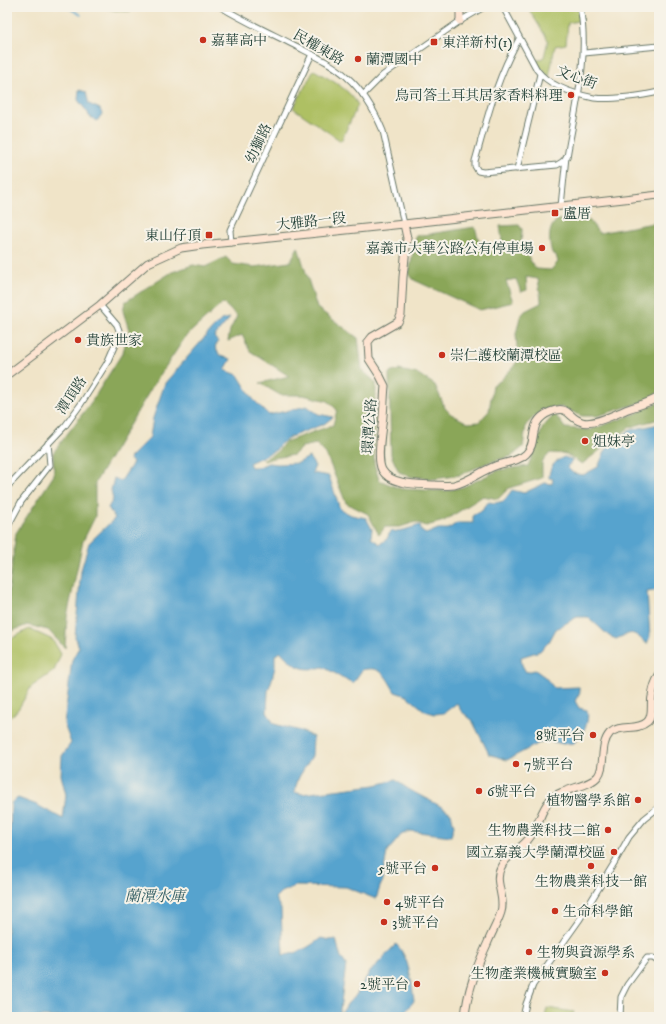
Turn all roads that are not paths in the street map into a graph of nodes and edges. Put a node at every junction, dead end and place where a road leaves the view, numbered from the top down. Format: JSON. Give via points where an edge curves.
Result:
{"nodes":[{"id":1,"x":221,"y":7,"type":"edge"},
{"id":2,"x":460,"y":7,"type":"edge"},
{"id":3,"x":484,"y":7,"type":"edge"},
{"id":4,"x":503,"y":7,"type":"edge"},
{"id":5,"x":580,"y":7,"type":"edge"},
{"id":6,"x":460,"y":21,"type":"junction"},
{"id":7,"x":519,"y":39,"type":"junction"},
{"id":8,"x":659,"y":46,"type":"edge"},
{"id":9,"x":584,"y":53,"type":"junction"},
{"id":10,"x":312,"y":54,"type":"junction"},
{"id":11,"x":540,"y":74,"type":"junction"},
{"id":12,"x":659,"y":92,"type":"edge"},
{"id":13,"x":578,"y":93,"type":"junction"},
{"id":14,"x":363,"y":95,"type":"junction"},
{"id":15,"x":566,"y":157,"type":"junction"},
{"id":16,"x":517,"y":169,"type":"junction"},
{"id":17,"x":659,"y":196,"type":"edge"},
{"id":18,"x":561,"y":206,"type":"junction"},
{"id":19,"x":404,"y":224,"type":"junction"},
{"id":20,"x":230,"y":242,"type":"junction"},
{"id":21,"x":100,"y":305,"type":"junction"},
{"id":22,"x":7,"y":375,"type":"edge"},
{"id":23,"x":659,"y":397,"type":"edge"},
{"id":24,"x":48,"y":442,"type":"junction"},
{"id":25,"x":7,"y":487,"type":"edge"},
{"id":26,"x":7,"y":528,"type":"edge"},
{"id":27,"x":659,"y":676,"type":"edge"},
{"id":28,"x":659,"y":807,"type":"edge"},
{"id":29,"x":659,"y":962,"type":"edge"},
{"id":30,"x":465,"y":1017,"type":"edge"},
{"id":31,"x":523,"y":1017,"type":"edge"},
{"id":32,"x":620,"y":1017,"type":"edge"}],
"edges":[{"from":1,"to":10,"type":"street","name":"民權東路"},
{"from":2,"to":6,"type":"street"},
{"from":3,"to":6,"type":"street"},
{"from":4,"to":7,"type":"street","name":"文心街"},
{"from":5,"to":9,"type":"street"},
{"from":6,"to":14,"type":"street","via":[[383,75]]},
{"from":7,"to":11,"type":"street","name":"文心街"},
{"from":7,"to":16,"type":"street","via":[[499,78],[475,161],[478,171],[483,172]]},
{"from":8,"to":9,"type":"street"},
{"from":9,"to":13,"type":"street"},
{"from":10,"to":14,"type":"street","name":"民權東路","via":[[347,77]]},
{"from":10,"to":20,"type":"street","name":"幼獅路","via":[[230,230]]},
{"from":11,"to":13,"type":"street","name":"文心街","via":[[550,82]]},
{"from":11,"to":16,"type":"street"},
{"from":12,"to":13,"type":"street","name":"文心街","via":[[613,98],[595,98]]},
{"from":13,"to":15,"type":"street"},
{"from":14,"to":19,"type":"street","name":"民權東路","via":[[383,131]]},
{"from":15,"to":16,"type":"street","via":[[556,165]]},
{"from":15,"to":18,"type":"street"},
{"from":17,"to":18,"type":"street","name":"大雅路一段"},
{"from":18,"to":19,"type":"street","name":"大雅路一段"},
{"from":19,"to":20,"type":"street","name":"大雅路一段"},
{"from":19,"to":23,"type":"street","name":"環潭公路","via":[[407,238],[401,315],[398,322],[368,342],[369,359],[385,386],[380,460],[383,472],[388,477],[410,484],[453,485],[525,455],[529,451],[537,421],[551,411],[568,411],[582,422],[590,422],[644,405]]},
{"from":20,"to":21,"type":"street","name":"大雅路一段","via":[[181,248],[148,263]]},
{"from":21,"to":22,"type":"street","name":"大雅路一段"},
{"from":21,"to":24,"type":"street","name":"潭頂路","via":[[117,325],[120,333],[117,342],[81,404],[65,426]]},
{"from":24,"to":25,"type":"street","name":"潭頂路"},
{"from":24,"to":26,"type":"street","via":[[50,465],[21,502]]},
{"from":27,"to":30,"type":"street","via":[[655,682],[648,722],[640,726],[615,730],[609,734],[605,741],[600,774],[592,781],[552,798],[542,812],[531,837],[501,866],[498,875],[503,902],[501,912],[469,990]]},
{"from":28,"to":31,"type":"street","via":[[644,819],[629,837],[580,919],[534,985]]},
{"from":29,"to":32,"type":"street","via":[[647,958],[627,985],[621,997]]}]}
